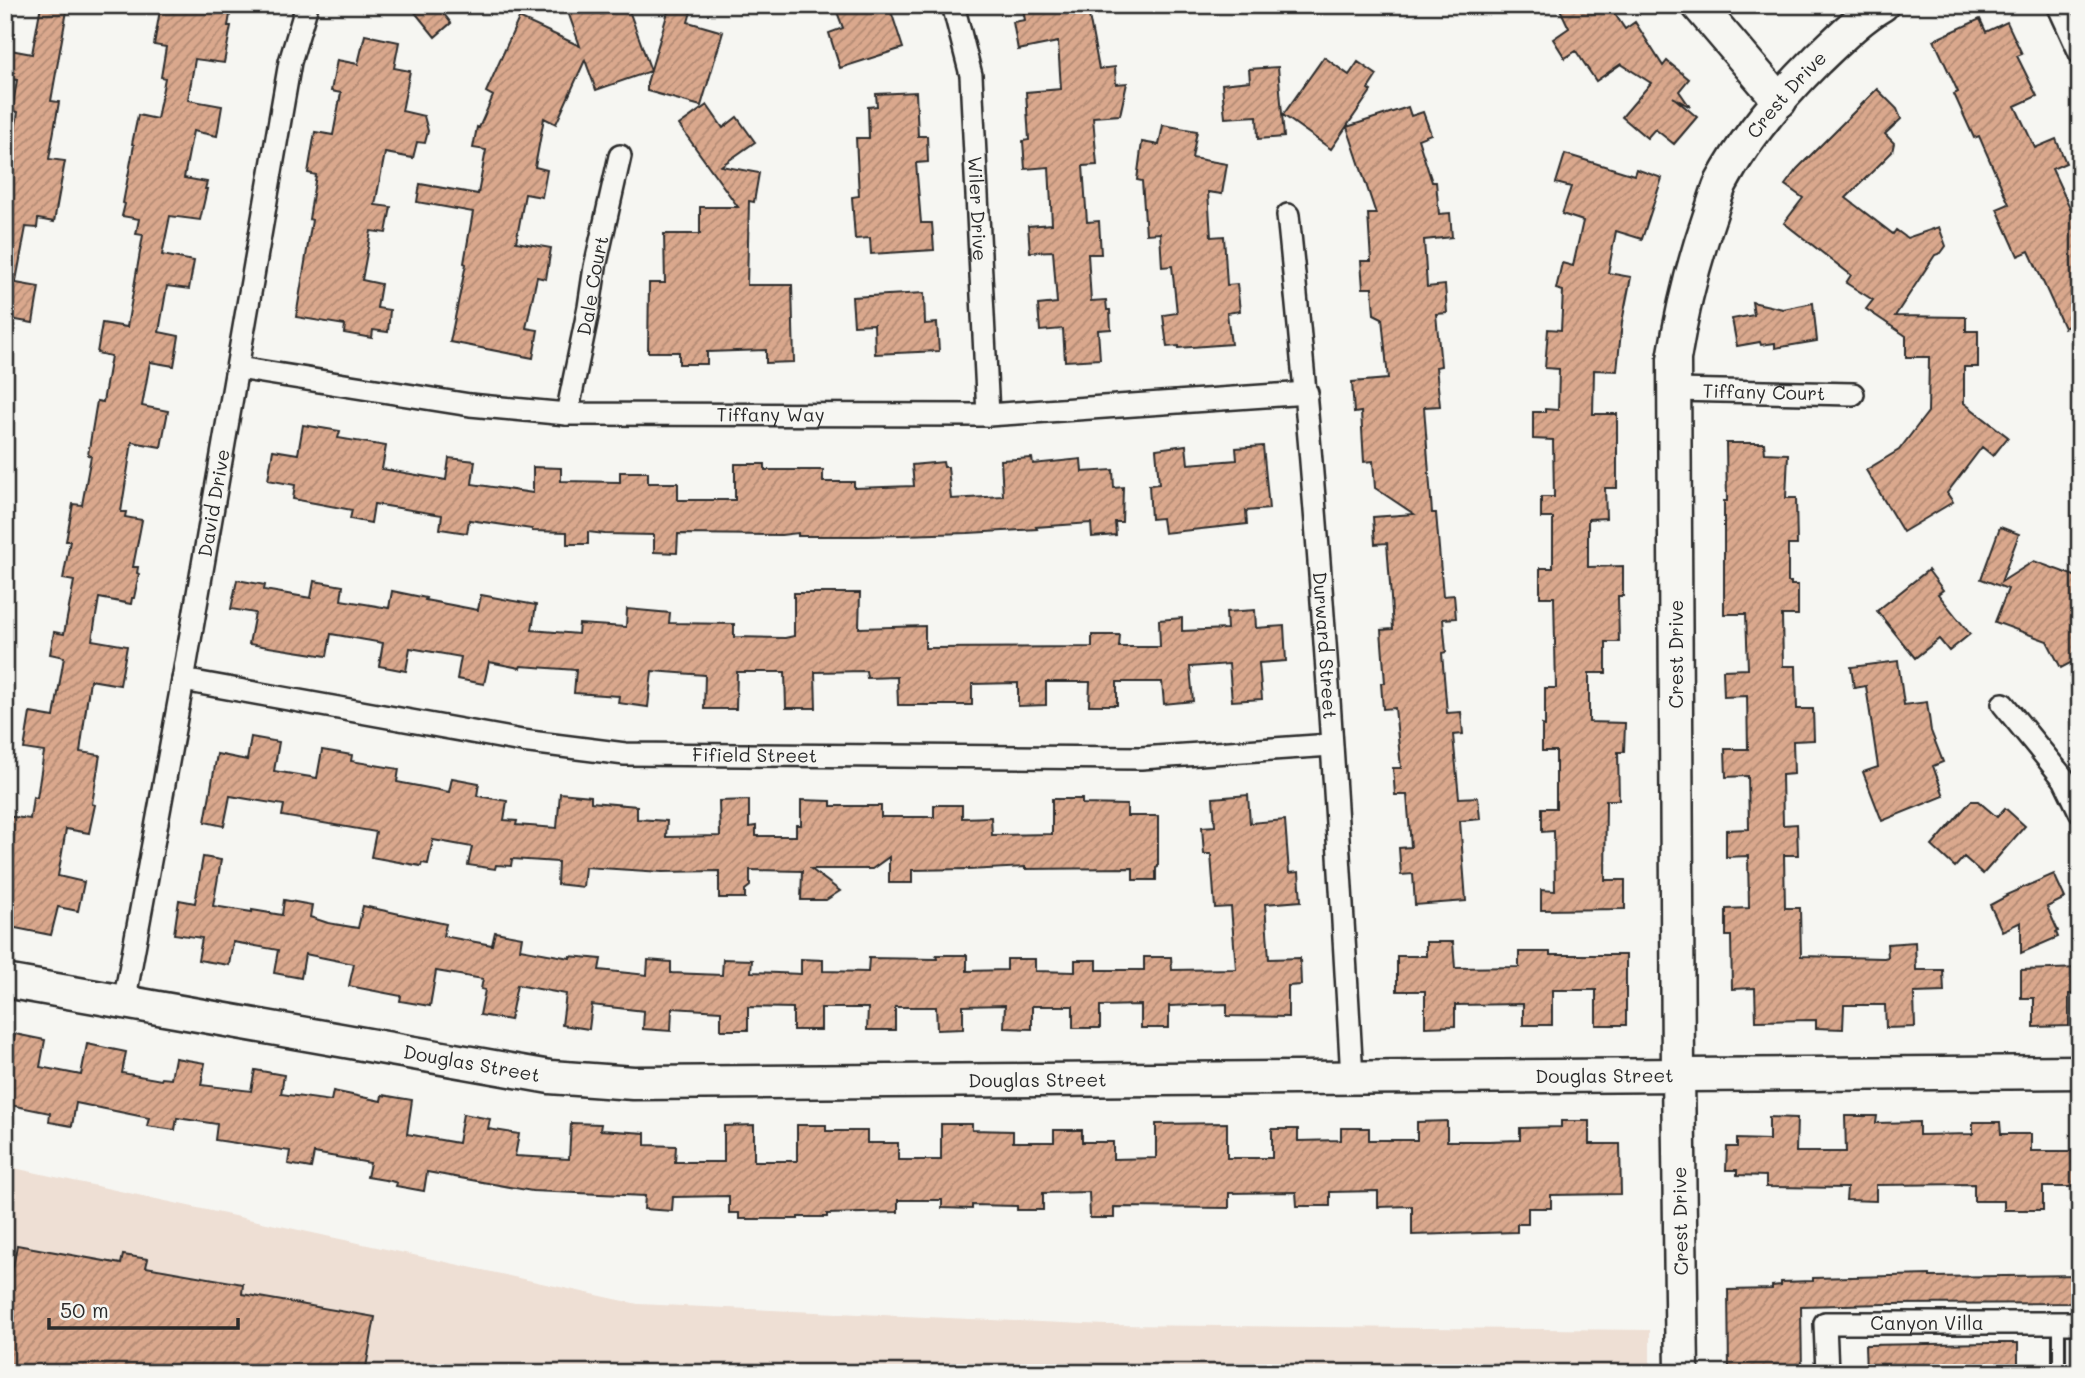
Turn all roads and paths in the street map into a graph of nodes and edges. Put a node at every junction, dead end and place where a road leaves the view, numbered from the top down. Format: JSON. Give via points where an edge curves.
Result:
{"nodes":[{"id":1,"x":307,"y":5,"type":"edge"},
{"id":2,"x":953,"y":5,"type":"edge"},
{"id":3,"x":1698,"y":5,"type":"edge"},
{"id":4,"x":1882,"y":5,"type":"edge"},
{"id":5,"x":2058,"y":5,"type":"edge"},
{"id":6,"x":2080,"y":53,"type":"edge"},
{"id":7,"x":1780,"y":101,"type":"junction"},
{"id":8,"x":620,"y":156,"type":"dead end"},
{"id":9,"x":1288,"y":215,"type":"dead end"},
{"id":10,"x":238,"y":368,"type":"junction"},
{"id":11,"x":1675,"y":390,"type":"junction"},
{"id":12,"x":1307,"y":393,"type":"junction"},
{"id":13,"x":1853,"y":394,"type":"dead end"},
{"id":14,"x":567,"y":414,"type":"junction"},
{"id":15,"x":988,"y":415,"type":"junction"},
{"id":16,"x":183,"y":680,"type":"junction"},
{"id":17,"x":2003,"y":705,"type":"dead end"},
{"id":18,"x":1331,"y":745,"type":"junction"},
{"id":19,"x":2080,"y":812,"type":"edge"},
{"id":20,"x":5,"y":981,"type":"edge"},
{"id":21,"x":124,"y":1003,"type":"junction"},
{"id":22,"x":2080,"y":1072,"type":"edge"},
{"id":23,"x":1678,"y":1074,"type":"junction"},
{"id":24,"x":1352,"y":1078,"type":"junction"},
{"id":25,"x":2069,"y":1323,"type":"edge"},
{"id":26,"x":1682,"y":1373,"type":"edge"},
{"id":27,"x":1827,"y":1373,"type":"edge"},
{"id":28,"x":2059,"y":1373,"type":"edge"}],
"edges":[{"from":1,"to":10,"type":"street","name":"David Drive","via":[[290,62]]},
{"from":2,"to":15,"type":"street","name":"Wiler Drive","via":[[971,75]]},
{"from":3,"to":7,"type":"street"},
{"from":4,"to":7,"type":"street","name":"Crest Drive","via":[[1839,39]]},
{"from":5,"to":6,"type":"street"},
{"from":7,"to":11,"type":"street","name":"Crest Drive","via":[[1721,184],[1683,308],[1674,359]]},
{"from":8,"to":14,"type":"street","name":"Dale Court"},
{"from":9,"to":12,"type":"street","name":"Durward Street"},
{"from":10,"to":14,"type":"street","name":"Tiffany Way","via":[[470,405]]},
{"from":10,"to":16,"type":"street","name":"David Drive"},
{"from":11,"to":13,"type":"street","name":"Tiffany Court"},
{"from":11,"to":23,"type":"street","name":"Crest Drive"},
{"from":12,"to":15,"type":"street","name":"Tiffany Way"},
{"from":12,"to":18,"type":"street","name":"Durward Street"},
{"from":14,"to":15,"type":"street","name":"Tiffany Way"},
{"from":16,"to":18,"type":"street","name":"Fifield Street","via":[[522,741],[625,754],[1141,758]]},
{"from":16,"to":21,"type":"street","name":"David Drive"},
{"from":17,"to":19,"type":"street","via":[[2064,779]]},
{"from":18,"to":24,"type":"street","name":"Durward Street"},
{"from":20,"to":21,"type":"street","name":"Douglas Street"},
{"from":21,"to":24,"type":"street","name":"Douglas Street","via":[[550,1077],[633,1083]]},
{"from":22,"to":23,"type":"street","name":"Douglas Street"},
{"from":23,"to":24,"type":"street","name":"Douglas Street"},
{"from":23,"to":26,"type":"street","name":"Crest Drive"},
{"from":25,"to":27,"type":"street","name":"Canyon Villa","via":[[1825,1323]]},
{"from":25,"to":28,"type":"lane"}]}
